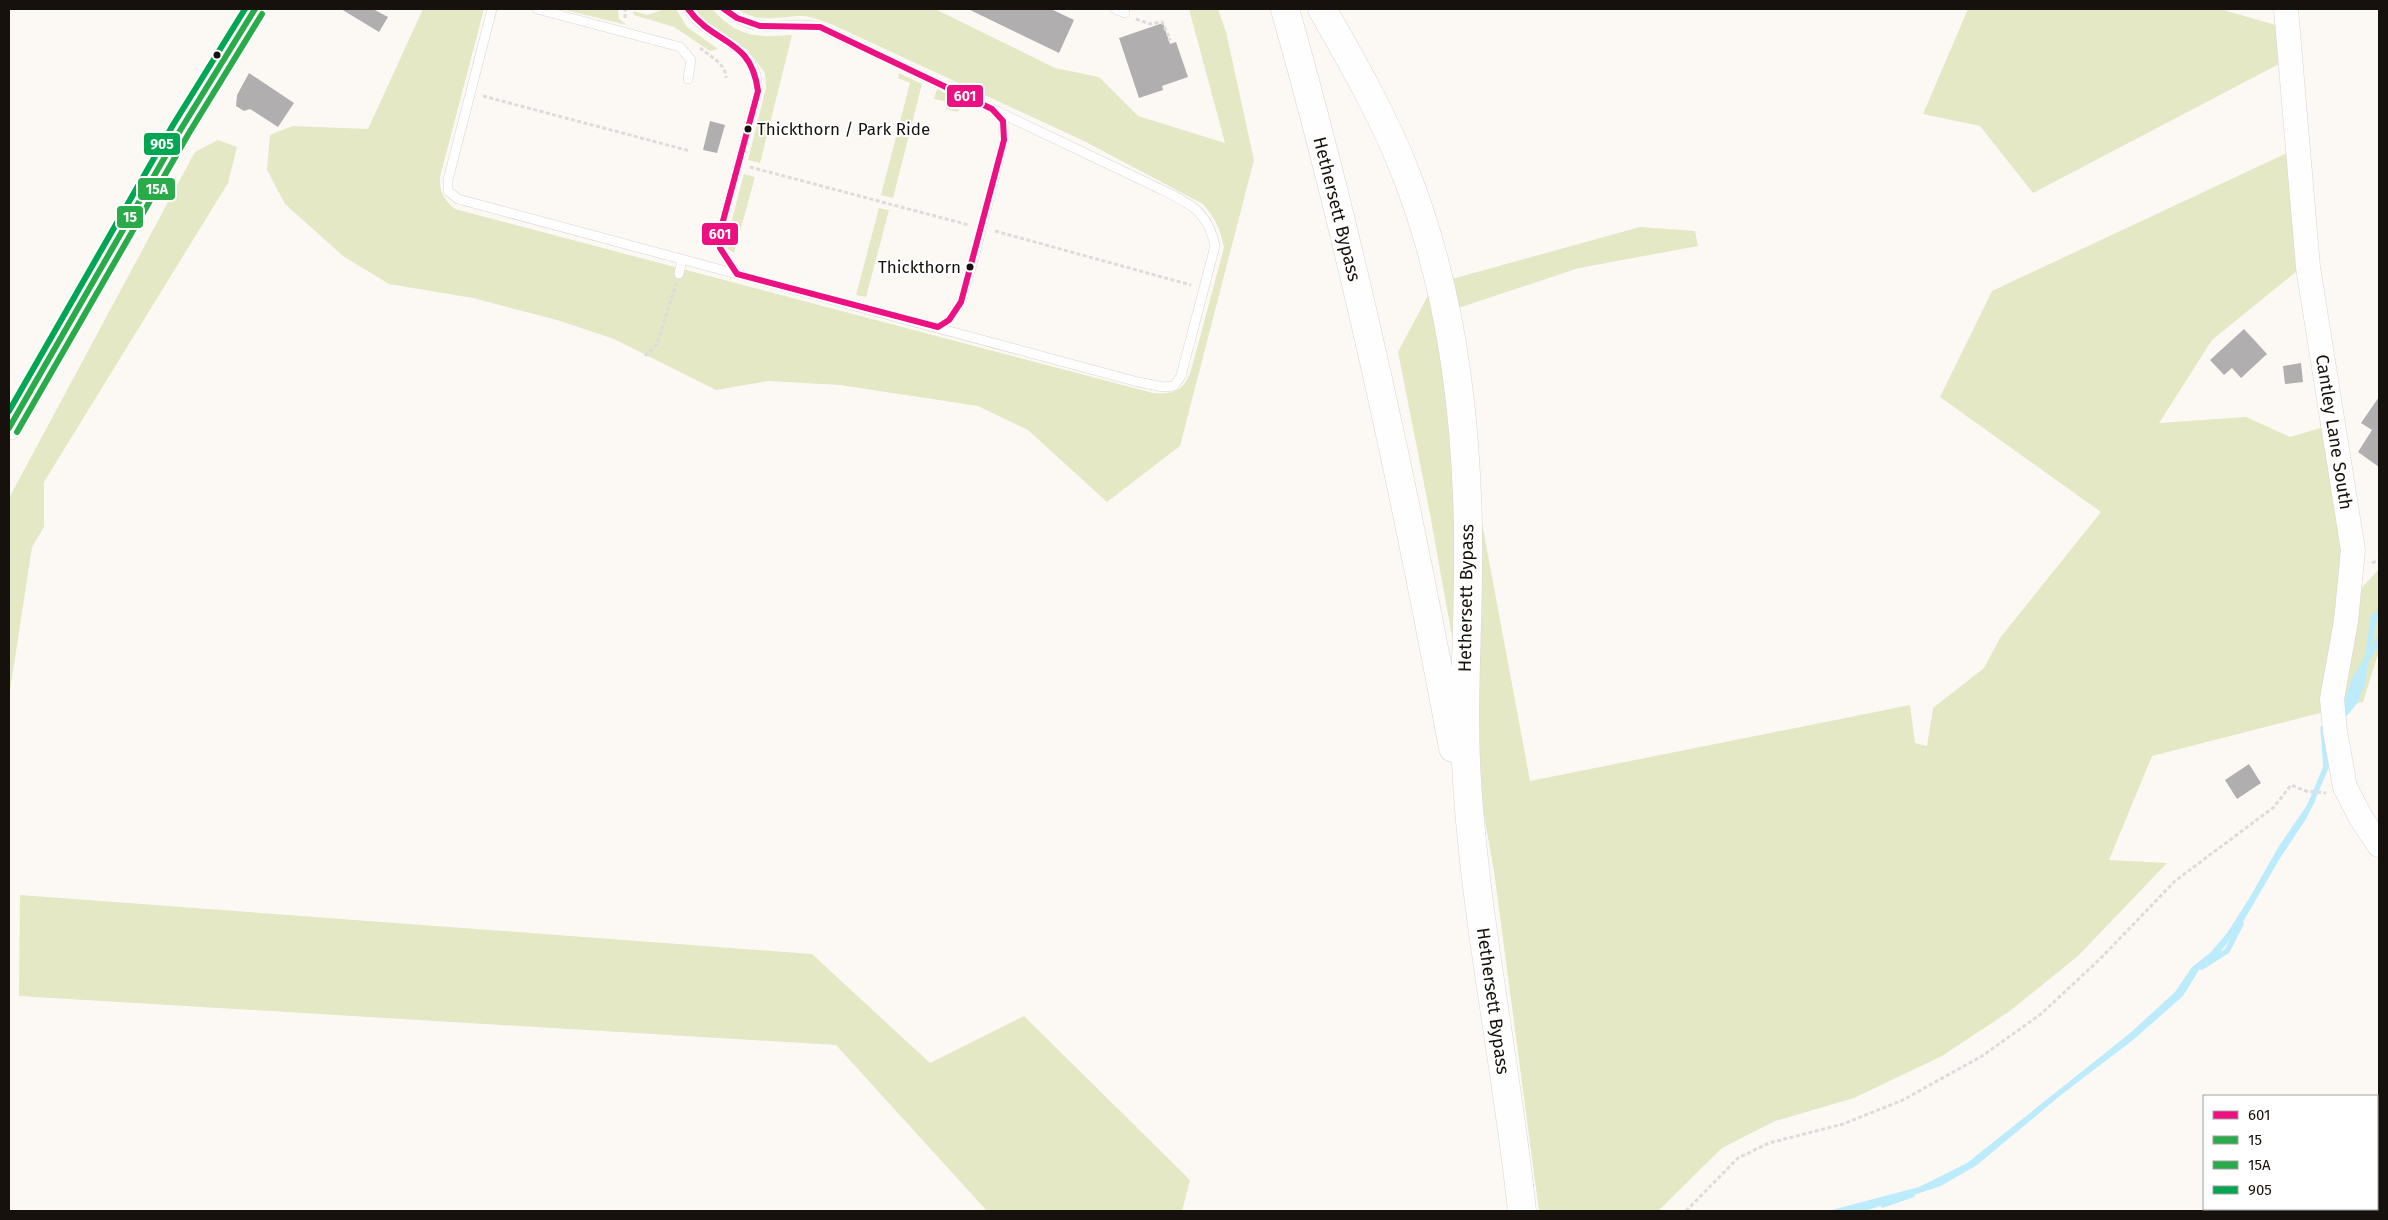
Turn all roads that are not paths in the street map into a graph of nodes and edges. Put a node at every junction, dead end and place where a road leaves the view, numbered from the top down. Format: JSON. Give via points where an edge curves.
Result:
{"nodes":[{"id":1,"x":255,"y":9,"type":"edge"},
{"id":2,"x":492,"y":9,"type":"edge"},
{"id":3,"x":537,"y":9,"type":"edge"},
{"id":4,"x":688,"y":9,"type":"edge"},
{"id":5,"x":724,"y":9,"type":"edge"},
{"id":6,"x":1115,"y":9,"type":"edge"},
{"id":7,"x":1285,"y":9,"type":"edge"},
{"id":8,"x":1322,"y":9,"type":"edge"},
{"id":9,"x":2286,"y":9,"type":"edge"},
{"id":10,"x":1125,"y":13,"type":"road end"},
{"id":11,"x":688,"y":79,"type":"dead end"},
{"id":12,"x":992,"y":109,"type":"junction"},
{"id":13,"x":682,"y":260,"type":"junction"},
{"id":14,"x":679,"y":274,"type":"road end"},
{"id":15,"x":737,"y":274,"type":"junction"},
{"id":16,"x":938,"y":327,"type":"junction"},
{"id":17,"x":9,"y":428,"type":"edge"},
{"id":18,"x":2379,"y":845,"type":"edge"},
{"id":19,"x":1503,"y":1211,"type":"edge"},
{"id":20,"x":1522,"y":1211,"type":"edge"}],
"edges":[{"from":1,"to":17,"type":"street","via":[[176,137]]},
{"from":2,"to":13,"type":"lane","via":[[448,191],[458,199],[483,207]]},
{"from":3,"to":11,"type":"lane","via":[[680,46],[691,60]]},
{"from":4,"to":15,"type":"lane","via":[[698,23],[743,54],[755,70],[758,91],[720,232],[720,248]]},
{"from":5,"to":12,"type":"lane","via":[[737,19],[758,27],[820,27]]},
{"from":6,"to":10,"type":"lane"},
{"from":7,"to":19,"type":"highway","name":"Hethersett Bypass","via":[[1341,222],[1384,408],[1424,591],[1453,747]]},
{"from":8,"to":20,"type":"highway","name":"Hethersett Bypass","via":[[1372,97],[1407,176],[1448,319],[1462,405],[1468,496],[1469,570],[1464,673],[1467,779],[1475,879]]},
{"from":9,"to":18,"type":"street","name":"Cantley Lane South","via":[[2308,267],[2353,550],[2346,621],[2332,699],[2345,787]]},
{"from":12,"to":16,"type":"lane","via":[[1003,121],[1004,140],[961,302],[950,320]]},
{"from":12,"to":16,"type":"lane","via":[[1198,210],[1212,229],[1215,246],[1181,376],[1174,386],[1138,382]]},
{"from":13,"to":14,"type":"lane"},
{"from":13,"to":15,"type":"lane"},
{"from":15,"to":16,"type":"lane"}]}
